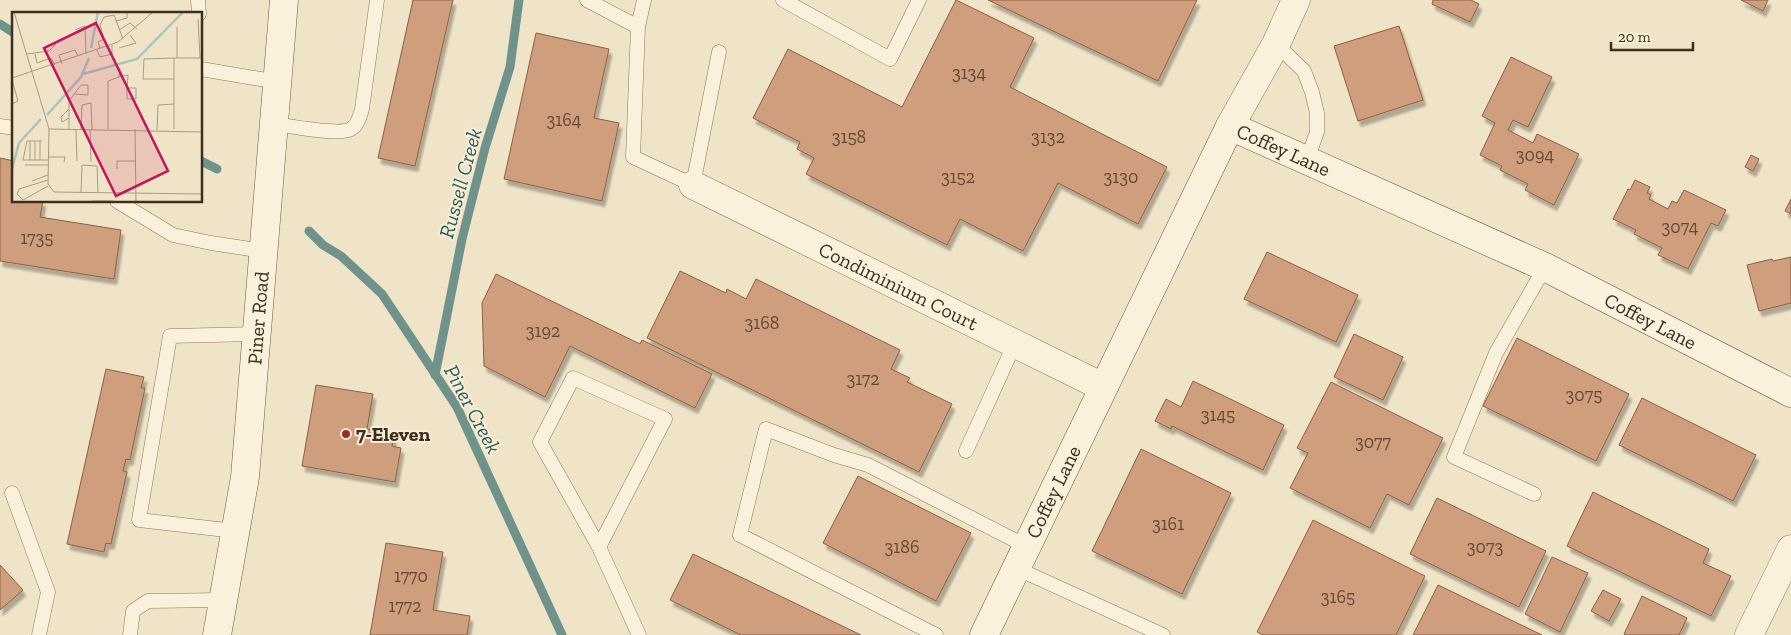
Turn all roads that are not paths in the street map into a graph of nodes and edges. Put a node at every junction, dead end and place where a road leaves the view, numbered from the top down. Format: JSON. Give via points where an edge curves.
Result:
{"nodes":[{"id":1,"x":284,"y":0,"type":"edge"},
{"id":2,"x":378,"y":0,"type":"edge"},
{"id":3,"x":587,"y":0,"type":"edge"},
{"id":4,"x":644,"y":0,"type":"edge"},
{"id":5,"x":784,"y":0,"type":"edge"},
{"id":6,"x":919,"y":0,"type":"edge"},
{"id":7,"x":1296,"y":0,"type":"edge"},
{"id":8,"x":638,"y":27,"type":"junction"},
{"id":9,"x":1276,"y":44,"type":"junction"},
{"id":10,"x":718,"y":52,"type":"dead end"},
{"id":11,"x":202,"y":69,"type":"edge"},
{"id":12,"x":278,"y":82,"type":"junction"},
{"id":13,"x":274,"y":124,"type":"junction"},
{"id":14,"x":1230,"y":126,"type":"junction"},
{"id":15,"x":1307,"y":160,"type":"junction"},
{"id":16,"x":693,"y":185,"type":"junction"},
{"id":17,"x":119,"y":202,"type":"edge"},
{"id":18,"x":263,"y":251,"type":"junction"},
{"id":19,"x":1545,"y":267,"type":"junction"},
{"id":20,"x":256,"y":334,"type":"junction"},
{"id":21,"x":1016,"y":343,"type":"junction"},
{"id":22,"x":1102,"y":387,"type":"junction"},
{"id":23,"x":1791,"y":393,"type":"edge"},
{"id":24,"x":966,"y":451,"type":"dead end"},
{"id":25,"x":12,"y":493,"type":"dead end"},
{"id":26,"x":1534,"y":494,"type":"dead end"},
{"id":27,"x":235,"y":531,"type":"junction"},
{"id":28,"x":599,"y":547,"type":"junction"},
{"id":29,"x":1791,"y":548,"type":"edge"},
{"id":30,"x":1021,"y":557,"type":"junction"},
{"id":31,"x":223,"y":600,"type":"junction"},
{"id":32,"x":39,"y":635,"type":"edge"},
{"id":33,"x":130,"y":635,"type":"edge"},
{"id":34,"x":217,"y":635,"type":"edge"},
{"id":35,"x":639,"y":635,"type":"edge"},
{"id":36,"x":936,"y":635,"type":"edge"},
{"id":37,"x":984,"y":635,"type":"edge"},
{"id":38,"x":1164,"y":635,"type":"edge"},
{"id":39,"x":1749,"y":635,"type":"edge"}],
"edges":[{"from":1,"to":12,"type":"street","name":"Piner Road"},
{"from":2,"to":13,"type":"lane","via":[[358,122],[352,129],[340,132]]},
{"from":3,"to":8,"type":"lane"},
{"from":4,"to":8,"type":"lane"},
{"from":5,"to":6,"type":"lane","via":[[890,59]]},
{"from":7,"to":9,"type":"street"},
{"from":8,"to":16,"type":"lane","via":[[633,158]]},
{"from":9,"to":14,"type":"street"},
{"from":9,"to":15,"type":"lane","via":[[1304,71],[1312,92],[1317,132]]},
{"from":10,"to":16,"type":"lane"},
{"from":11,"to":12,"type":"lane"},
{"from":12,"to":13,"type":"street","name":"Piner Road"},
{"from":13,"to":18,"type":"street","name":"Piner Road"},
{"from":14,"to":15,"type":"street","name":"Coffey Lane"},
{"from":14,"to":22,"type":"street","name":"Coffey Lane"},
{"from":15,"to":19,"type":"street","name":"Coffey Lane"},
{"from":16,"to":21,"type":"street","name":"Condiminium Court"},
{"from":17,"to":18,"type":"lane","via":[[173,235]]},
{"from":18,"to":20,"type":"street","name":"Piner Road"},
{"from":19,"to":23,"type":"street","name":"Coffey Lane"},
{"from":19,"to":26,"type":"lane","via":[[1496,353],[1454,457]]},
{"from":20,"to":27,"type":"street","name":"Piner Road","via":[[245,478]]},
{"from":20,"to":27,"type":"lane","via":[[170,336],[138,520]]},
{"from":21,"to":22,"type":"street","name":"Condiminium Court"},
{"from":21,"to":24,"type":"lane"},
{"from":22,"to":30,"type":"street","name":"Coffey Lane"},
{"from":25,"to":32,"type":"lane","via":[[48,592]]},
{"from":27,"to":31,"type":"street","name":"Piner Road"},
{"from":28,"to":28,"type":"lane","via":[[540,442],[573,378],[665,419]]},
{"from":28,"to":35,"type":"lane"},
{"from":29,"to":39,"type":"street"},
{"from":30,"to":36,"type":"lane","via":[[868,465],[834,456],[766,429],[740,535]]},
{"from":30,"to":37,"type":"street","name":"Coffey Lane"},
{"from":30,"to":38,"type":"lane"},
{"from":31,"to":33,"type":"lane","via":[[148,602],[133,611]]},
{"from":31,"to":34,"type":"street","name":"Piner Road"}]}
